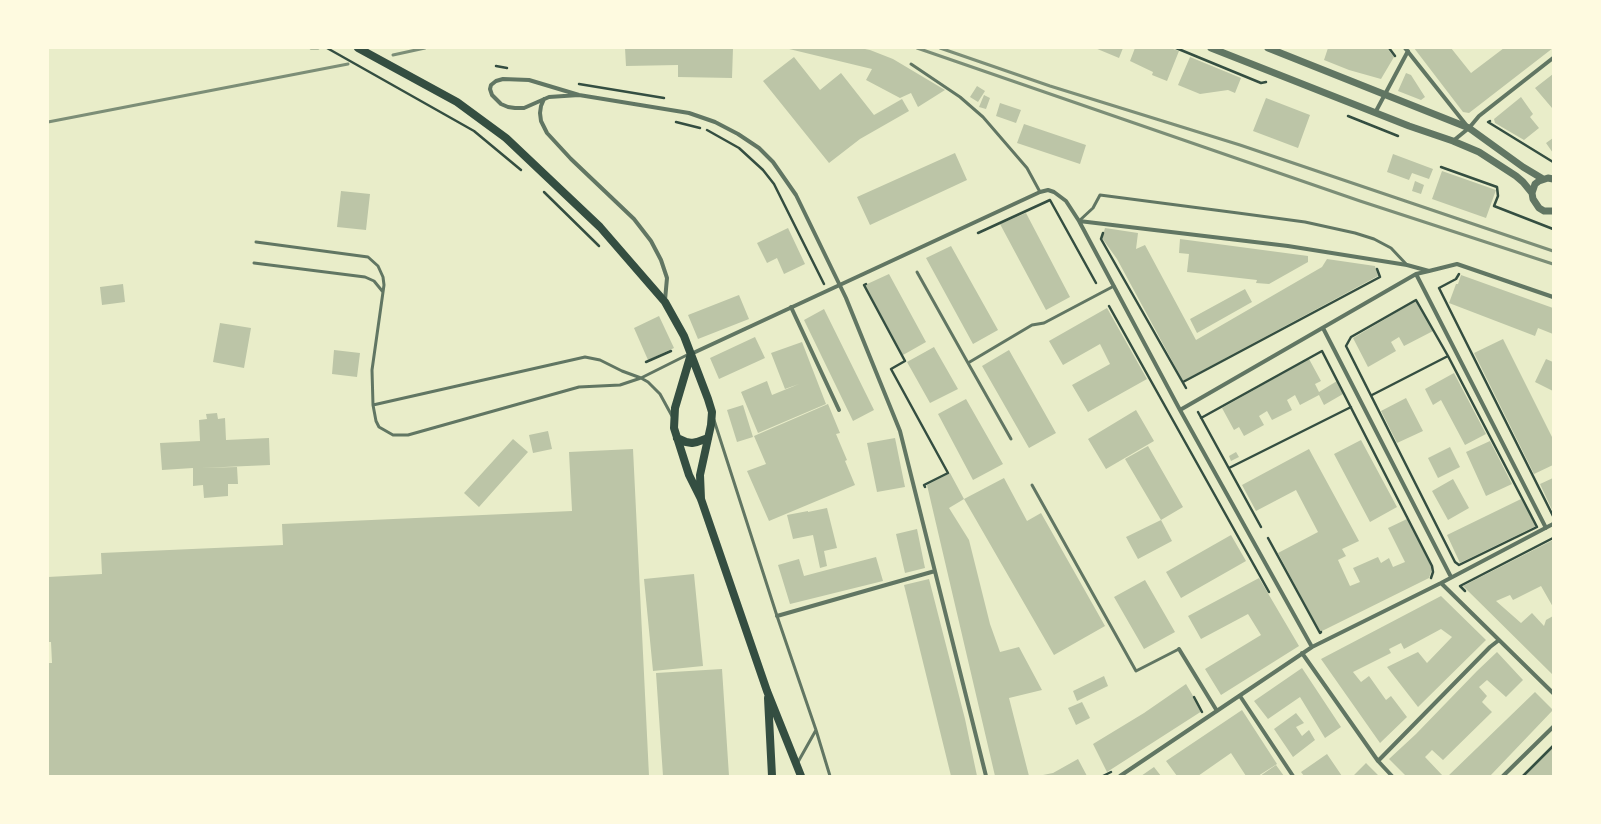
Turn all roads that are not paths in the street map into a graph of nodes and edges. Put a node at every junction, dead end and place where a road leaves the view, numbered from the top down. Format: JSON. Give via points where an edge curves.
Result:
{"nodes":[{"id":1,"x":358,"y":48,"type":"edge"},
{"id":2,"x":1211,"y":48,"type":"edge"},
{"id":3,"x":1268,"y":48,"type":"edge"},
{"id":4,"x":1406,"y":50,"type":"edge"},
{"id":5,"x":1553,"y":58,"type":"edge"},
{"id":6,"x":911,"y":64,"type":"dead end"},
{"id":7,"x":580,"y":95,"type":"junction"},
{"id":8,"x":1384,"y":95,"type":"junction"},
{"id":9,"x":544,"y":99,"type":"junction"},
{"id":10,"x":1375,"y":113,"type":"junction"},
{"id":11,"x":1469,"y":128,"type":"junction"},
{"id":12,"x":1453,"y":141,"type":"junction"},
{"id":13,"x":1543,"y":179,"type":"junction"},
{"id":14,"x":1553,"y":179,"type":"edge"},
{"id":15,"x":1040,"y":192,"type":"junction"},
{"id":16,"x":1532,"y":193,"type":"junction"},
{"id":17,"x":1553,"y":210,"type":"edge"},
{"id":18,"x":1079,"y":221,"type":"junction"},
{"id":19,"x":256,"y":242,"type":"dead end"},
{"id":20,"x":254,"y":263,"type":"dead end"},
{"id":21,"x":1407,"y":265,"type":"junction"},
{"id":22,"x":1429,"y":271,"type":"junction"},
{"id":23,"x":917,"y":272,"type":"dead end"},
{"id":24,"x":1416,"y":274,"type":"junction"},
{"id":25,"x":839,"y":286,"type":"junction"},
{"id":26,"x":1114,"y":286,"type":"junction"},
{"id":27,"x":383,"y":292,"type":"junction"},
{"id":28,"x":1553,"y":297,"type":"edge"},
{"id":29,"x":665,"y":302,"type":"junction"},
{"id":30,"x":791,"y":307,"type":"junction"},
{"id":31,"x":1323,"y":328,"type":"junction"},
{"id":32,"x":691,"y":354,"type":"junction"},
{"id":33,"x":968,"y":363,"type":"junction"},
{"id":34,"x":641,"y":378,"type":"junction"},
{"id":35,"x":373,"y":405,"type":"junction"},
{"id":36,"x":839,"y":410,"type":"dead end"},
{"id":37,"x":1180,"y":410,"type":"junction"},
{"id":38,"x":712,"y":412,"type":"junction"},
{"id":39,"x":673,"y":419,"type":"junction"},
{"id":40,"x":677,"y":438,"type":"junction"},
{"id":41,"x":708,"y":438,"type":"junction"},
{"id":42,"x":1011,"y":439,"type":"dead end"},
{"id":43,"x":1032,"y":485,"type":"dead end"},
{"id":44,"x":701,"y":499,"type":"junction"},
{"id":45,"x":1553,"y":524,"type":"edge"},
{"id":46,"x":1546,"y":528,"type":"junction"},
{"id":47,"x":935,"y":571,"type":"junction"},
{"id":48,"x":1451,"y":576,"type":"junction"},
{"id":49,"x":1441,"y":583,"type":"junction"},
{"id":50,"x":777,"y":616,"type":"junction"},
{"id":51,"x":1499,"y":640,"type":"junction"},
{"id":52,"x":1312,"y":647,"type":"junction"},
{"id":53,"x":1179,"y":649,"type":"joint"},
{"id":54,"x":1302,"y":653,"type":"junction"},
{"id":55,"x":767,"y":691,"type":"junction"},
{"id":56,"x":1553,"y":694,"type":"edge"},
{"id":57,"x":1240,"y":696,"type":"junction"},
{"id":58,"x":1217,"y":711,"type":"junction"},
{"id":59,"x":1553,"y":727,"type":"edge"},
{"id":60,"x":816,"y":730,"type":"junction"},
{"id":61,"x":1378,"y":761,"type":"junction"},
{"id":62,"x":797,"y":764,"type":"junction"},
{"id":63,"x":772,"y":776,"type":"edge"},
{"id":64,"x":802,"y":776,"type":"edge"},
{"id":65,"x":830,"y":776,"type":"edge"},
{"id":66,"x":986,"y":776,"type":"edge"},
{"id":67,"x":1120,"y":776,"type":"edge"},
{"id":68,"x":1293,"y":776,"type":"edge"},
{"id":69,"x":1392,"y":776,"type":"edge"},
{"id":70,"x":1503,"y":776,"type":"edge"}],
"edges":[{"from":1,"to":29,"type":"main road","via":[[457,102],[506,138],[600,227]]},
{"from":2,"to":10,"type":"street"},
{"from":3,"to":8,"type":"street"},
{"from":4,"to":8,"type":"street"},
{"from":4,"to":11,"type":"street"},
{"from":5,"to":11,"type":"street","via":[[1479,116]]},
{"from":6,"to":15,"type":"lane","via":[[960,97],[982,117],[1027,168]]},
{"from":7,"to":9,"type":"street","via":[[558,95]]},
{"from":7,"to":9,"type":"street","via":[[529,80],[516,79],[496,81],[490,89],[492,95],[508,107],[524,108]]},
{"from":7,"to":25,"type":"street","via":[[689,113],[715,122],[759,148],[773,162],[796,195]]},
{"from":8,"to":10,"type":"street"},
{"from":8,"to":11,"type":"street"},
{"from":9,"to":29,"type":"street","via":[[540,113],[547,133],[634,219],[651,241],[661,260],[666,278]]},
{"from":10,"to":12,"type":"street"},
{"from":11,"to":12,"type":"street"},
{"from":11,"to":13,"type":"street"},
{"from":12,"to":16,"type":"street","via":[[1479,152],[1512,173]]},
{"from":13,"to":14,"type":"street"},
{"from":13,"to":16,"type":"street","via":[[1536,184]]},
{"from":15,"to":18,"type":"street","via":[[1054,192],[1066,201]]},
{"from":15,"to":25,"type":"street"},
{"from":16,"to":17,"type":"street","via":[[1539,208],[1544,211]]},
{"from":18,"to":21,"type":"street","via":[[1288,246]]},
{"from":18,"to":21,"type":"lane","via":[[1093,208],[1100,195],[1305,222],[1374,239],[1391,248]]},
{"from":18,"to":26,"type":"street"},
{"from":19,"to":27,"type":"lane","via":[[368,257],[382,272]]},
{"from":20,"to":27,"type":"lane","via":[[365,277],[374,281]]},
{"from":21,"to":22,"type":"street"},
{"from":22,"to":24,"type":"street"},
{"from":22,"to":28,"type":"street","via":[[1457,264]]},
{"from":23,"to":33,"type":"lane"},
{"from":24,"to":31,"type":"street"},
{"from":24,"to":46,"type":"street"},
{"from":25,"to":30,"type":"street"},
{"from":25,"to":47,"type":"street","via":[[900,431]]},
{"from":26,"to":33,"type":"lane","via":[[1044,322],[1032,325]]},
{"from":26,"to":37,"type":"street"},
{"from":27,"to":35,"type":"lane","via":[[372,370]]},
{"from":29,"to":32,"type":"main road"},
{"from":30,"to":32,"type":"street"},
{"from":30,"to":36,"type":"street"},
{"from":31,"to":37,"type":"street"},
{"from":31,"to":48,"type":"street"},
{"from":32,"to":34,"type":"lane"},
{"from":32,"to":38,"type":"main road"},
{"from":32,"to":39,"type":"main road"},
{"from":33,"to":42,"type":"lane"},
{"from":34,"to":35,"type":"lane","via":[[600,360],[584,357]]},
{"from":34,"to":35,"type":"lane","via":[[620,385],[579,387],[408,435],[392,435],[379,427]]},
{"from":34,"to":39,"type":"lane","via":[[660,394]]},
{"from":37,"to":52,"type":"street"},
{"from":38,"to":41,"type":"main road"},
{"from":38,"to":50,"type":"lane"},
{"from":39,"to":40,"type":"main road"},
{"from":40,"to":41,"type":"main road","via":[[686,442]]},
{"from":40,"to":44,"type":"main road","via":[[689,475]]},
{"from":41,"to":44,"type":"main road","via":[[700,475]]},
{"from":43,"to":53,"type":"lane","via":[[1136,672]]},
{"from":44,"to":55,"type":"main road"},
{"from":45,"to":46,"type":"street"},
{"from":46,"to":48,"type":"street"},
{"from":47,"to":50,"type":"street"},
{"from":47,"to":66,"type":"street"},
{"from":48,"to":49,"type":"street"},
{"from":49,"to":51,"type":"street"},
{"from":49,"to":52,"type":"street"},
{"from":50,"to":60,"type":"lane"},
{"from":51,"to":56,"type":"street"},
{"from":51,"to":61,"type":"street"},
{"from":52,"to":54,"type":"street"},
{"from":53,"to":58,"type":"street"},
{"from":54,"to":57,"type":"street"},
{"from":54,"to":61,"type":"street"},
{"from":55,"to":62,"type":"main road"},
{"from":55,"to":63,"type":"main road"},
{"from":57,"to":58,"type":"street"},
{"from":57,"to":68,"type":"street"},
{"from":58,"to":67,"type":"street"},
{"from":59,"to":70,"type":"street"},
{"from":60,"to":62,"type":"lane"},
{"from":60,"to":65,"type":"lane"},
{"from":61,"to":69,"type":"street"},
{"from":62,"to":64,"type":"main road"}]}
